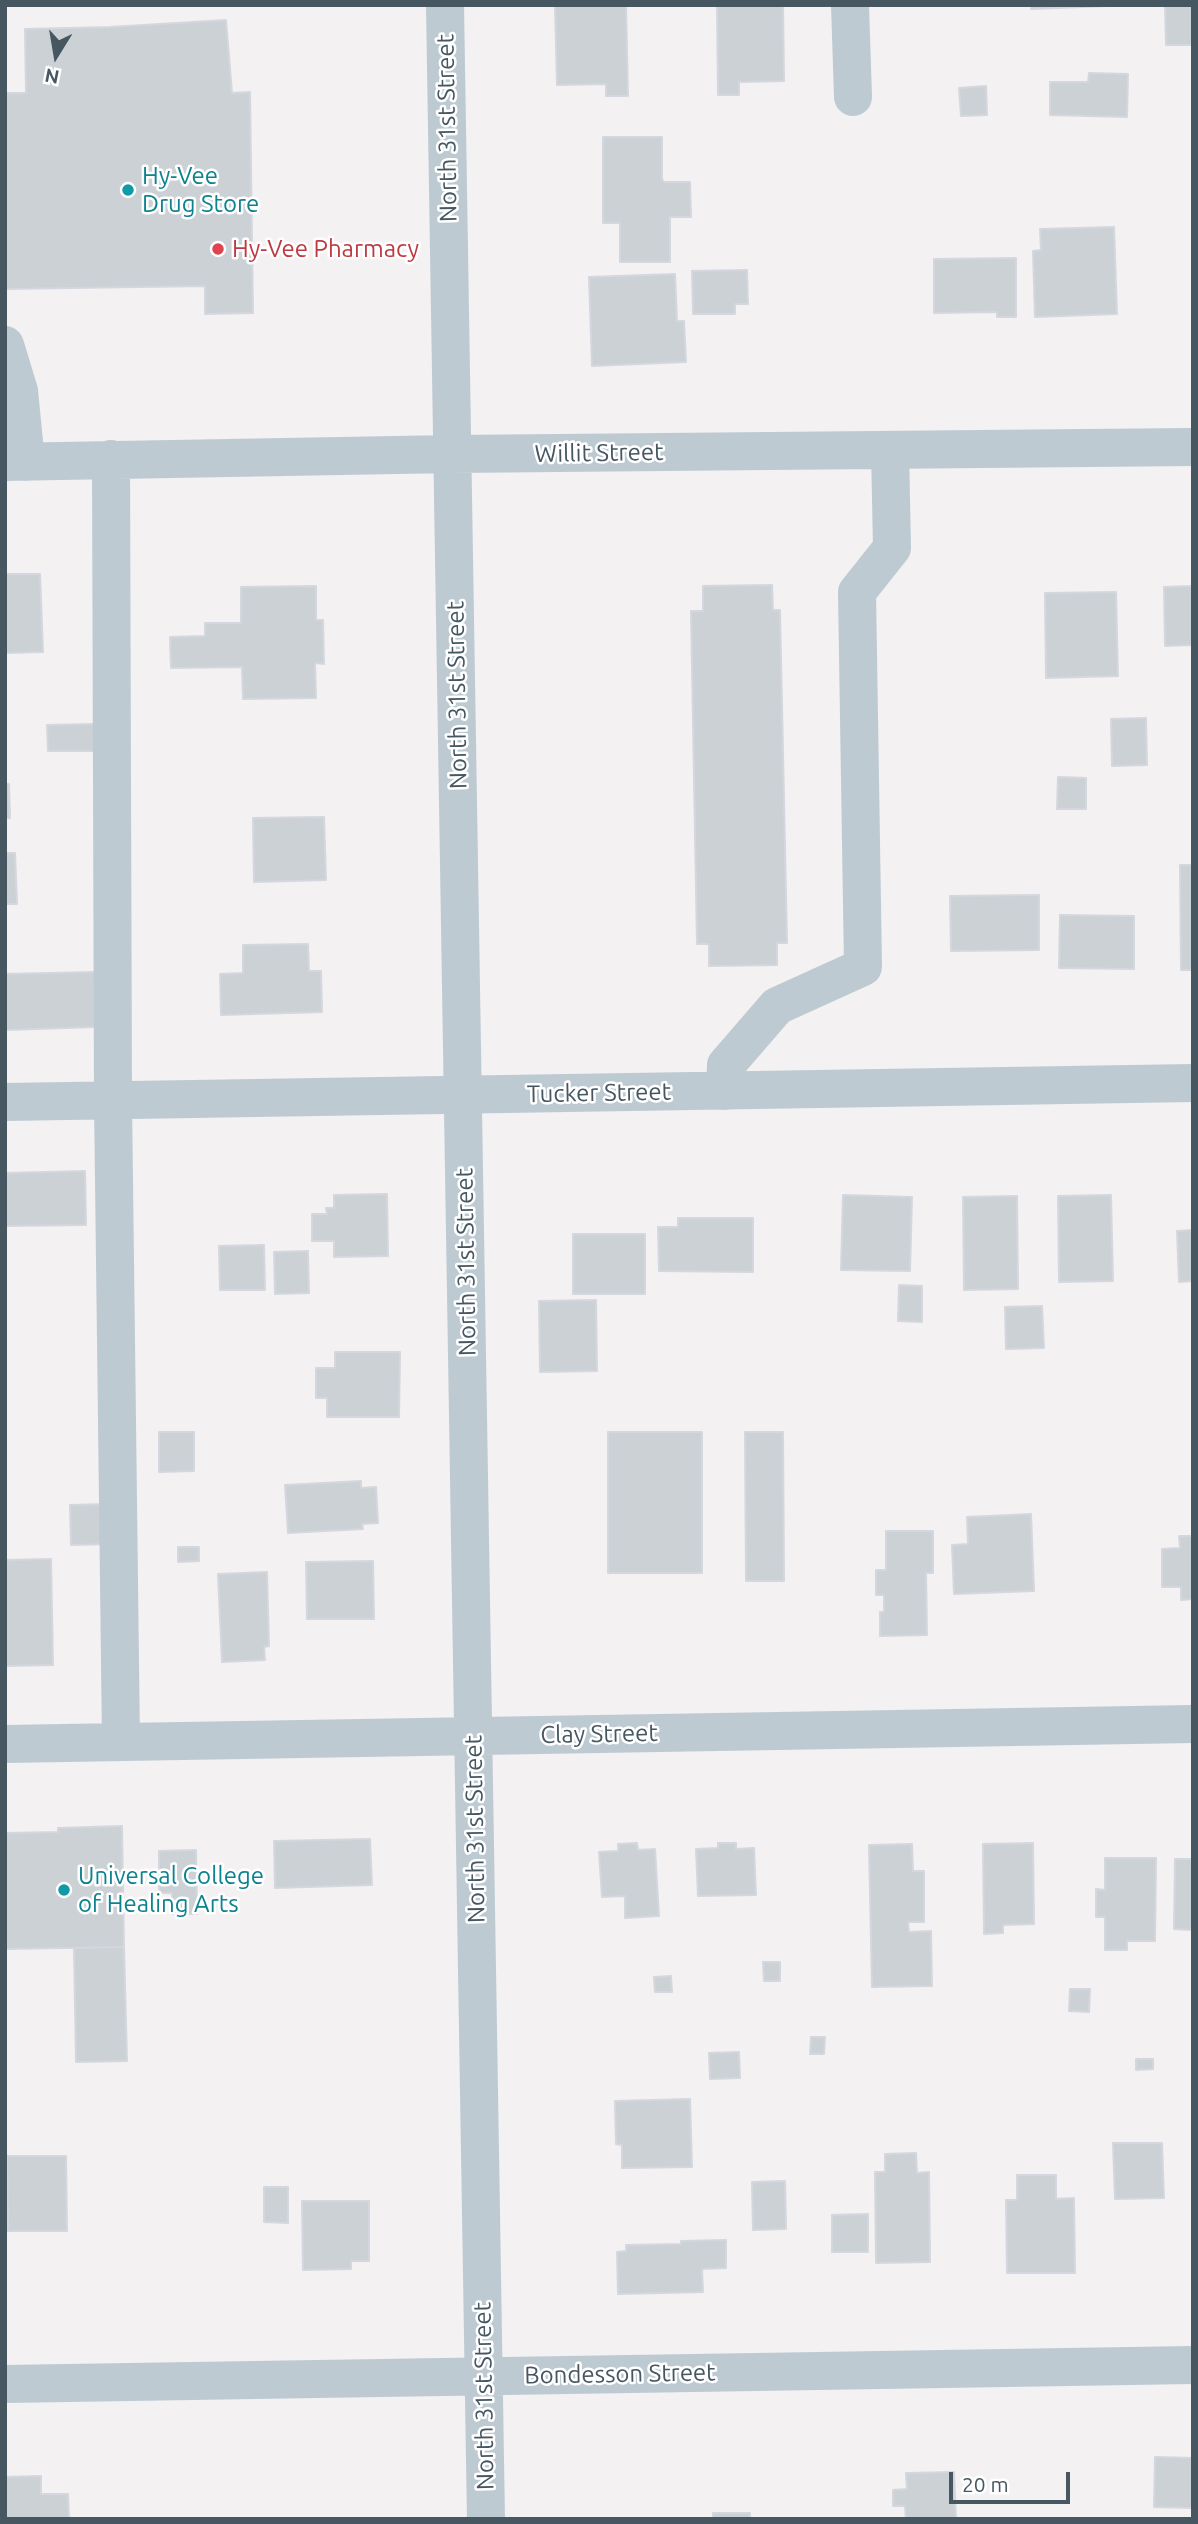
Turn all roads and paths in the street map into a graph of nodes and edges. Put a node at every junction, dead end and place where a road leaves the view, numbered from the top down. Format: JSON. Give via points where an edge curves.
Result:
{"nodes":[{"id":1,"x":445,"y":5,"type":"edge"},
{"id":2,"x":850,"y":5,"type":"edge"},
{"id":3,"x":853,"y":97,"type":"dead end"},
{"id":4,"x":5,"y":345,"type":"edge"},
{"id":5,"x":1193,"y":447,"type":"edge"},
{"id":6,"x":890,"y":450,"type":"junction"},
{"id":7,"x":452,"y":454,"type":"junction"},
{"id":8,"x":111,"y":459,"type":"junction"},
{"id":9,"x":16,"y":462,"type":"edge"},
{"id":10,"x":1193,"y":1083,"type":"edge"},
{"id":11,"x":725,"y":1091,"type":"junction"},
{"id":12,"x":464,"y":1095,"type":"junction"},
{"id":13,"x":113,"y":1100,"type":"junction"},
{"id":14,"x":5,"y":1102,"type":"edge"},
{"id":15,"x":1193,"y":1724,"type":"edge"},
{"id":16,"x":474,"y":1736,"type":"junction"},
{"id":17,"x":121,"y":1742,"type":"junction"},
{"id":18,"x":5,"y":1744,"type":"edge"},
{"id":19,"x":1193,"y":2365,"type":"edge"},
{"id":20,"x":484,"y":2376,"type":"junction"},
{"id":21,"x":5,"y":2384,"type":"edge"},
{"id":22,"x":486,"y":2519,"type":"edge"}],
"edges":[{"from":1,"to":7,"type":"street","name":"North 31st Street"},
{"from":2,"to":3,"type":"street"},
{"from":4,"to":9,"type":"street","via":[[19,391]]},
{"from":5,"to":6,"type":"street","name":"Willit Street"},
{"from":6,"to":7,"type":"street","name":"Willit Street"},
{"from":6,"to":11,"type":"street","via":[[892,548],[858,592],[863,967],[777,1006],[726,1065]]},
{"from":7,"to":8,"type":"street","name":"Willit Street"},
{"from":7,"to":12,"type":"street","name":"North 31st Street"},
{"from":8,"to":9,"type":"street","name":"Willit Street"},
{"from":8,"to":13,"type":"street"},
{"from":10,"to":11,"type":"street","name":"Tucker Street"},
{"from":11,"to":12,"type":"street","name":"Tucker Street"},
{"from":12,"to":13,"type":"street","name":"Tucker Street"},
{"from":12,"to":16,"type":"street","name":"North 31st Street"},
{"from":13,"to":14,"type":"street","name":"Tucker Street"},
{"from":13,"to":17,"type":"street"},
{"from":15,"to":16,"type":"street","name":"Clay Street"},
{"from":16,"to":17,"type":"street","name":"Clay Street"},
{"from":16,"to":20,"type":"street","name":"North 31st Street"},
{"from":17,"to":18,"type":"street","name":"Clay Street"},
{"from":19,"to":20,"type":"street","name":"Bondesson Street"},
{"from":20,"to":21,"type":"street","name":"Bondesson Street"},
{"from":20,"to":22,"type":"street","name":"North 31st Street"}]}
